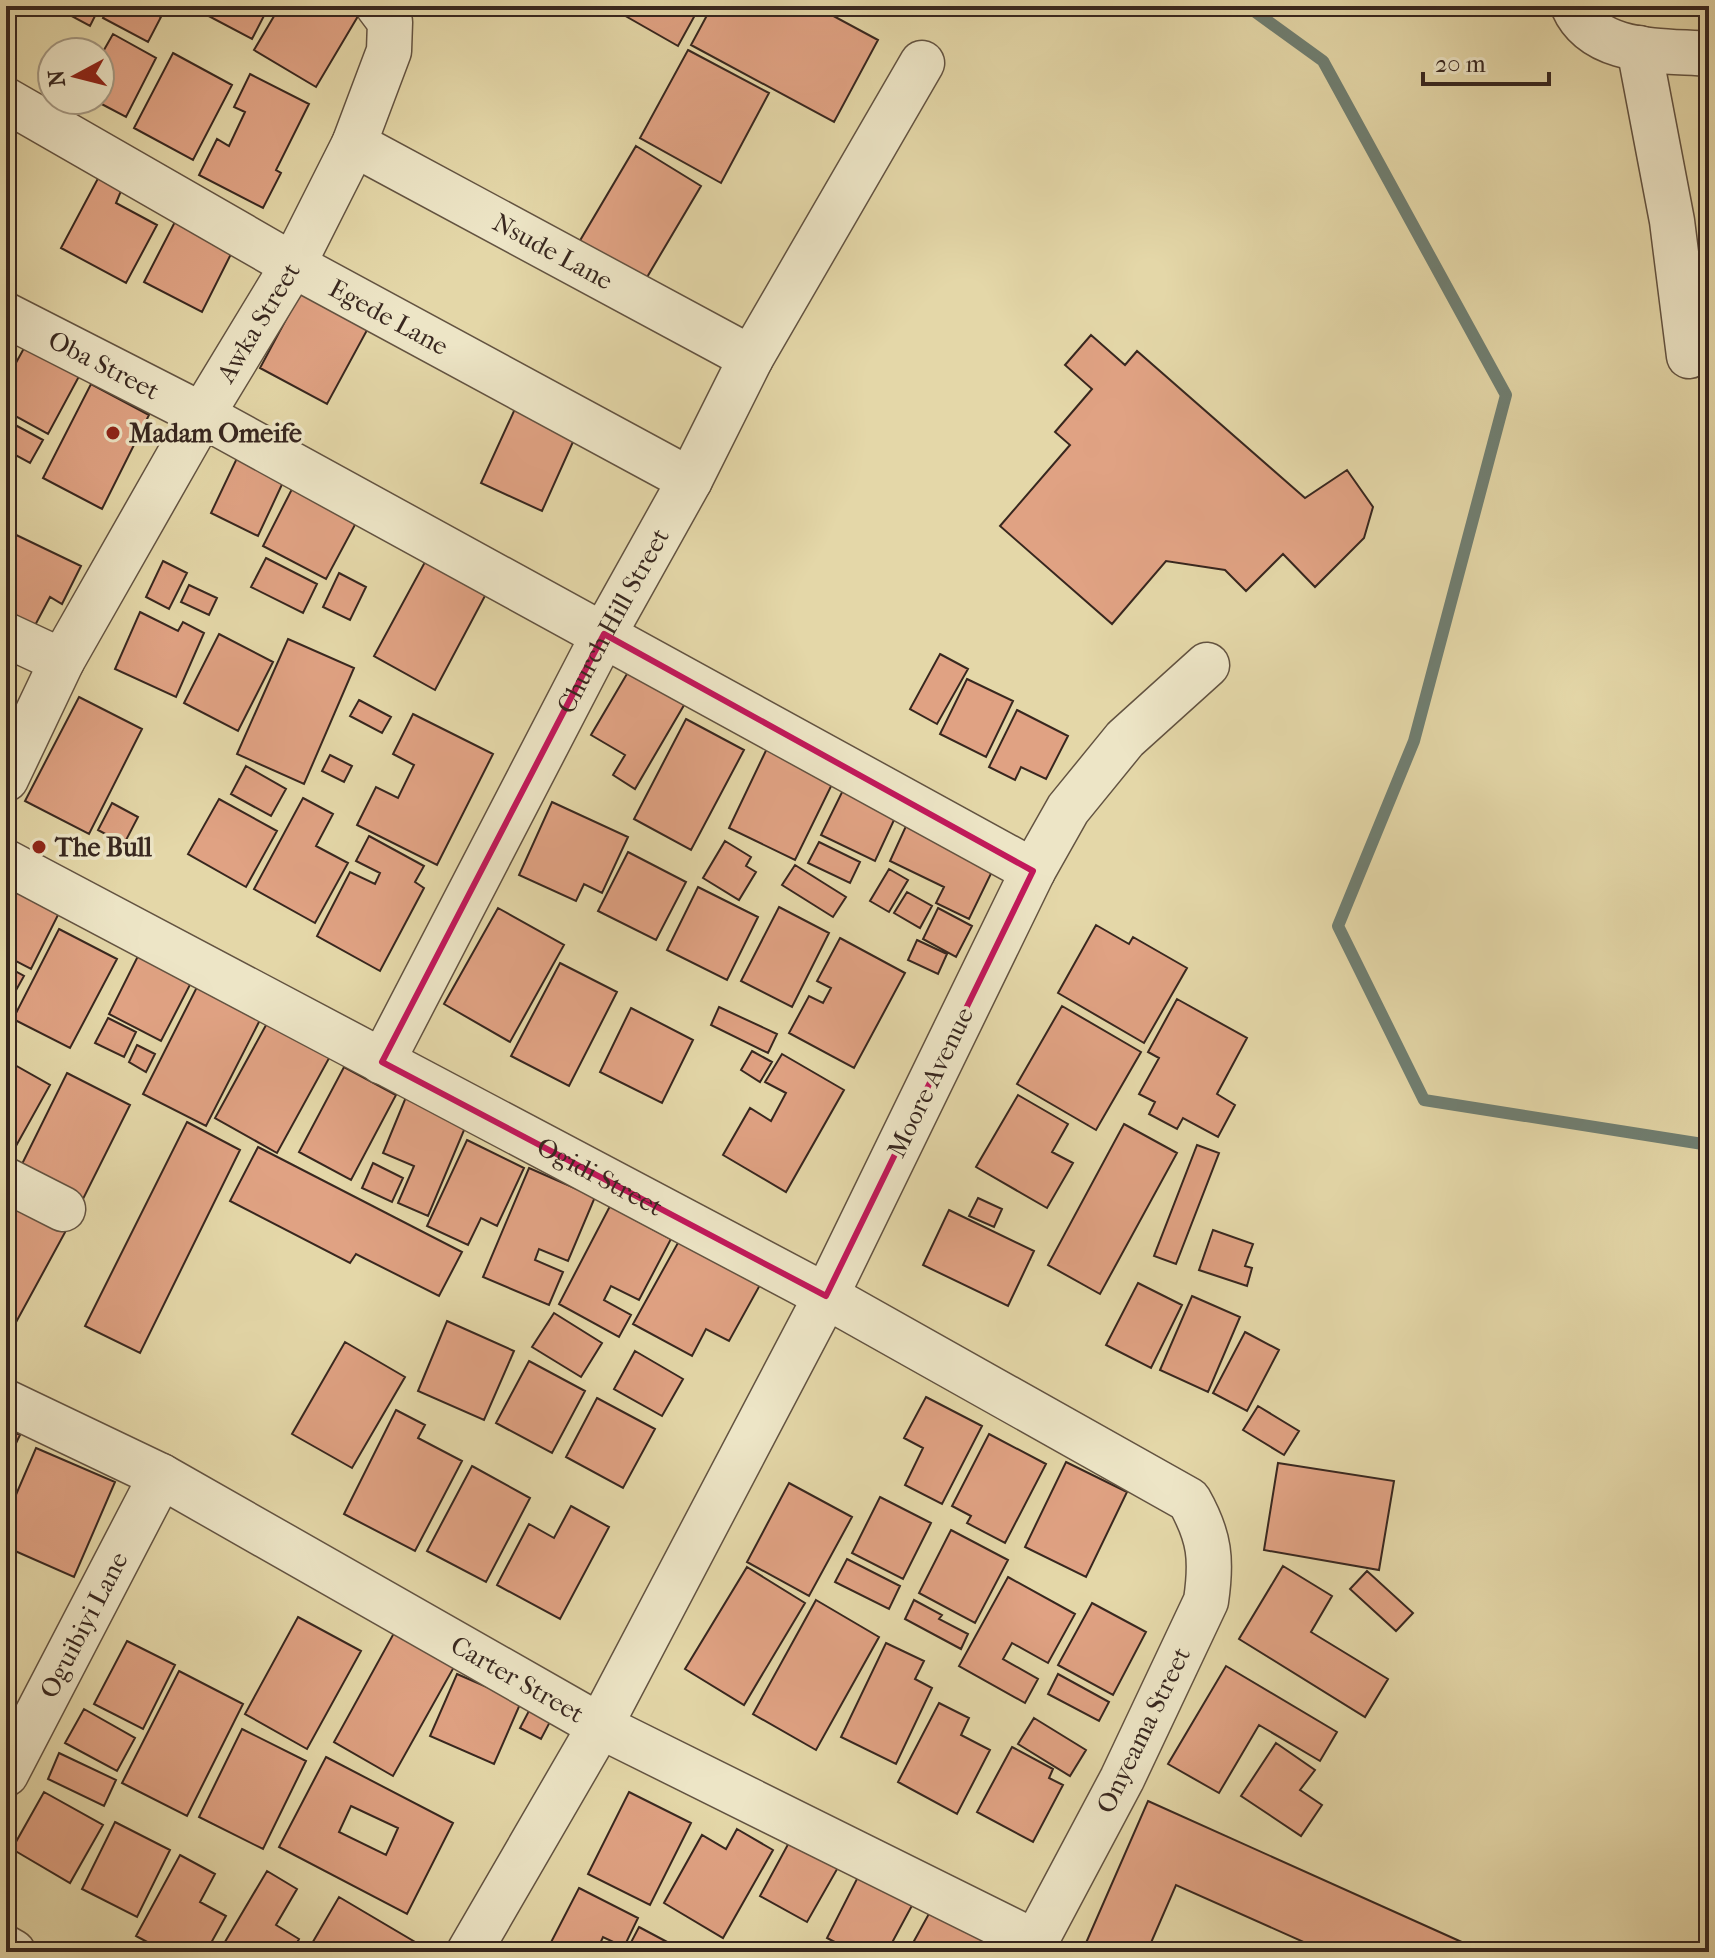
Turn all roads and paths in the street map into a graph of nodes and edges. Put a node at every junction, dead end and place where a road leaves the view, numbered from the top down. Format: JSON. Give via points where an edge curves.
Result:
{"nodes":[{"id":1,"x":1573,"y":6,"type":"edge"},
{"id":2,"x":384,"y":14,"type":"edge"},
{"id":3,"x":1639,"y":48,"type":"junction"},
{"id":4,"x":1709,"y":54,"type":"edge"},
{"id":5,"x":922,"y":63,"type":"dead end"},
{"id":6,"x":6,"y":100,"type":"edge"},
{"id":7,"x":354,"y":144,"type":"junction"},
{"id":8,"x":293,"y":265,"type":"junction"},
{"id":9,"x":6,"y":315,"type":"edge"},
{"id":10,"x":1689,"y":356,"type":"dead end"},
{"id":11,"x":751,"y":358,"type":"junction"},
{"id":12,"x":202,"y":415,"type":"junction"},
{"id":13,"x":690,"y":480,"type":"junction"},
{"id":14,"x":604,"y":634,"type":"junction"},
{"id":15,"x":6,"y":635,"type":"edge"},
{"id":16,"x":62,"y":661,"type":"junction"},
{"id":17,"x":1207,"y":665,"type":"dead end"},
{"id":18,"x":6,"y":779,"type":"edge"},
{"id":19,"x":6,"y":862,"type":"edge"},
{"id":20,"x":1033,"y":871,"type":"junction"},
{"id":21,"x":382,"y":1062,"type":"junction"},
{"id":22,"x":6,"y":1180,"type":"edge"},
{"id":23,"x":63,"y":1209,"type":"dead end"},
{"id":24,"x":826,"y":1296,"type":"junction"},
{"id":25,"x":6,"y":1402,"type":"edge"},
{"id":26,"x":161,"y":1476,"type":"junction"},
{"id":27,"x":1189,"y":1500,"type":"joint"},
{"id":28,"x":600,"y":1726,"type":"junction"},
{"id":29,"x":9,"y":1762,"type":"edge"},
{"id":30,"x":1032,"y":1947,"type":"edge"},
{"id":31,"x":6,"y":1948,"type":"edge"},
{"id":32,"x":13,"y":1952,"type":"edge"},
{"id":33,"x":469,"y":1952,"type":"edge"}],
"edges":[{"from":1,"to":3,"type":"street","via":[[1583,25],[1609,42]]},
{"from":2,"to":7,"type":"street","name":"Awka Street","via":[[389,51]]},
{"from":3,"to":4,"type":"street"},
{"from":3,"to":10,"type":"street","via":[[1672,221]]},
{"from":5,"to":11,"type":"street","name":"Church Hill Street"},
{"from":6,"to":8,"type":"street","name":"Egede Lane"},
{"from":7,"to":8,"type":"street","name":"Awka Street"},
{"from":7,"to":11,"type":"street","name":"Nsude Lane"},
{"from":8,"to":12,"type":"street","name":"Awka Street"},
{"from":8,"to":13,"type":"street","name":"Egede Lane"},
{"from":9,"to":12,"type":"street","name":"Oba Street"},
{"from":11,"to":13,"type":"street","name":"Church Hill Street"},
{"from":12,"to":14,"type":"street","name":"Oba Street"},
{"from":12,"to":16,"type":"street","name":"Awka Street"},
{"from":13,"to":14,"type":"street","name":"Church Hill Street"},
{"from":14,"to":20,"type":"street"},
{"from":14,"to":21,"type":"street","name":"Church Hill Street"},
{"from":15,"to":16,"type":"street"},
{"from":16,"to":18,"type":"street","name":"Awka Street"},
{"from":17,"to":20,"type":"street","name":"Moore Avenue","via":[[1125,739],[1068,809]]},
{"from":19,"to":21,"type":"street","name":"Ogidi Street"},
{"from":20,"to":24,"type":"street","name":"Moore Avenue"},
{"from":21,"to":24,"type":"street","name":"Ogidi Street"},
{"from":22,"to":23,"type":"street"},
{"from":24,"to":27,"type":"street","name":"Ogidi Street"},
{"from":24,"to":28,"type":"street","name":"Moore Avenue"},
{"from":25,"to":26,"type":"street","name":"Carter Street"},
{"from":26,"to":28,"type":"street","name":"Carter Street"},
{"from":26,"to":29,"type":"street","name":"Oguibiyi Lane"},
{"from":27,"to":30,"type":"street","name":"Onyeama Street","via":[[1209,1547],[1206,1601],[1122,1779]]},
{"from":28,"to":30,"type":"street","name":"Carter Street"},
{"from":28,"to":33,"type":"street"},
{"from":31,"to":32,"type":"street"}]}
